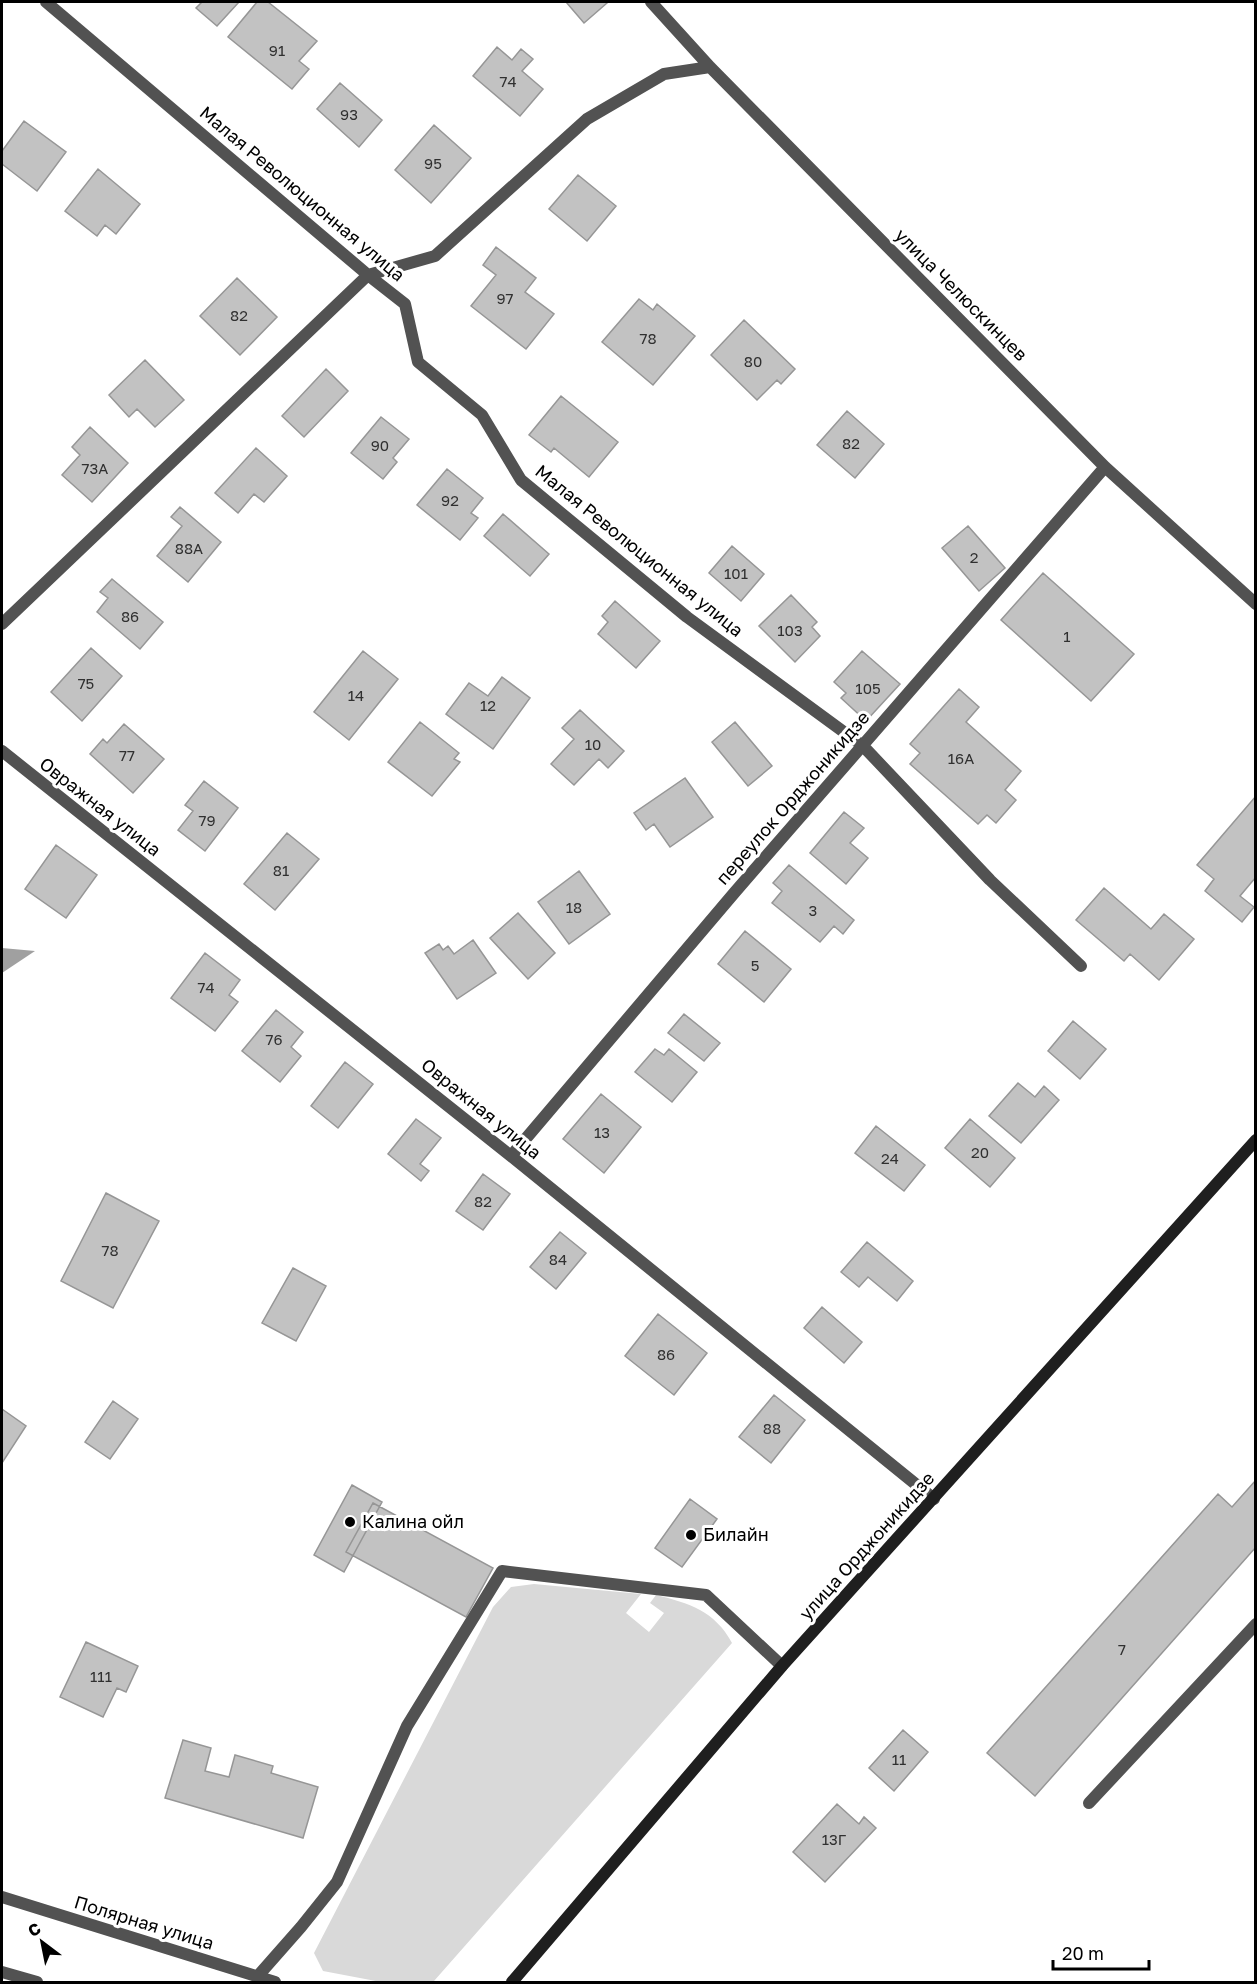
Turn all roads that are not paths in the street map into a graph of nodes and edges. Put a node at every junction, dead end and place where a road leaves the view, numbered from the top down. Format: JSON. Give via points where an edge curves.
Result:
{"nodes":[{"id":1,"x":46,"y":2,"type":"edge"},
{"id":2,"x":651,"y":2,"type":"edge"},
{"id":3,"x":710,"y":67,"type":"junction"},
{"id":4,"x":368,"y":275,"type":"junction"},
{"id":5,"x":1105,"y":467,"type":"junction"},
{"id":6,"x":1256,"y":604,"type":"edge"},
{"id":7,"x":2,"y":624,"type":"edge"},
{"id":8,"x":863,"y":746,"type":"junction"},
{"id":9,"x":2,"y":751,"type":"edge"},
{"id":10,"x":1081,"y":966,"type":"dead end"},
{"id":11,"x":1256,"y":1140,"type":"edge"},
{"id":12,"x":511,"y":1155,"type":"junction"},
{"id":13,"x":934,"y":1499,"type":"junction"},
{"id":14,"x":1256,"y":1624,"type":"edge"},
{"id":15,"x":782,"y":1666,"type":"junction"},
{"id":16,"x":1089,"y":1803,"type":"dead end"},
{"id":17,"x":2,"y":1897,"type":"edge"},
{"id":18,"x":2,"y":1972,"type":"edge"},
{"id":19,"x":257,"y":1977,"type":"junction"},
{"id":20,"x":37,"y":1983,"type":"edge"},
{"id":21,"x":275,"y":1983,"type":"edge"},
{"id":22,"x":512,"y":1983,"type":"edge"}],
"edges":[{"from":1,"to":4,"type":"street","name":"Малая Революционная улица"},
{"from":2,"to":3,"type":"street","name":"улица Челюскинцев"},
{"from":3,"to":4,"type":"street","via":[[664,74],[587,119],[435,256]]},
{"from":3,"to":5,"type":"street","name":"улица Челюскинцев"},
{"from":4,"to":7,"type":"street"},
{"from":4,"to":8,"type":"street","name":"Малая Революционная улица","via":[[405,304],[418,363],[482,415],[521,480],[687,617]]},
{"from":5,"to":6,"type":"street","name":"улица Челюскинцев"},
{"from":5,"to":8,"type":"street","name":"переулок Орджоникидзе"},
{"from":8,"to":10,"type":"street","name":"Малая Революционная улица","via":[[990,880]]},
{"from":8,"to":12,"type":"street","name":"переулок Орджоникидзе"},
{"from":9,"to":12,"type":"street","name":"Овражная улица"},
{"from":11,"to":13,"type":"main road","name":"улица Орджоникидзе"},
{"from":12,"to":13,"type":"street","name":"Овражная улица"},
{"from":13,"to":15,"type":"main road","name":"улица Орджоникидзе"},
{"from":14,"to":16,"type":"street"},
{"from":15,"to":19,"type":"street","via":[[706,1594],[502,1571],[407,1726],[337,1882]]},
{"from":15,"to":22,"type":"main road","name":"улица Орджоникидзе"},
{"from":17,"to":19,"type":"street","name":"Полярная улица"},
{"from":18,"to":20,"type":"street"},
{"from":19,"to":21,"type":"street","name":"Полярная улица"}]}
